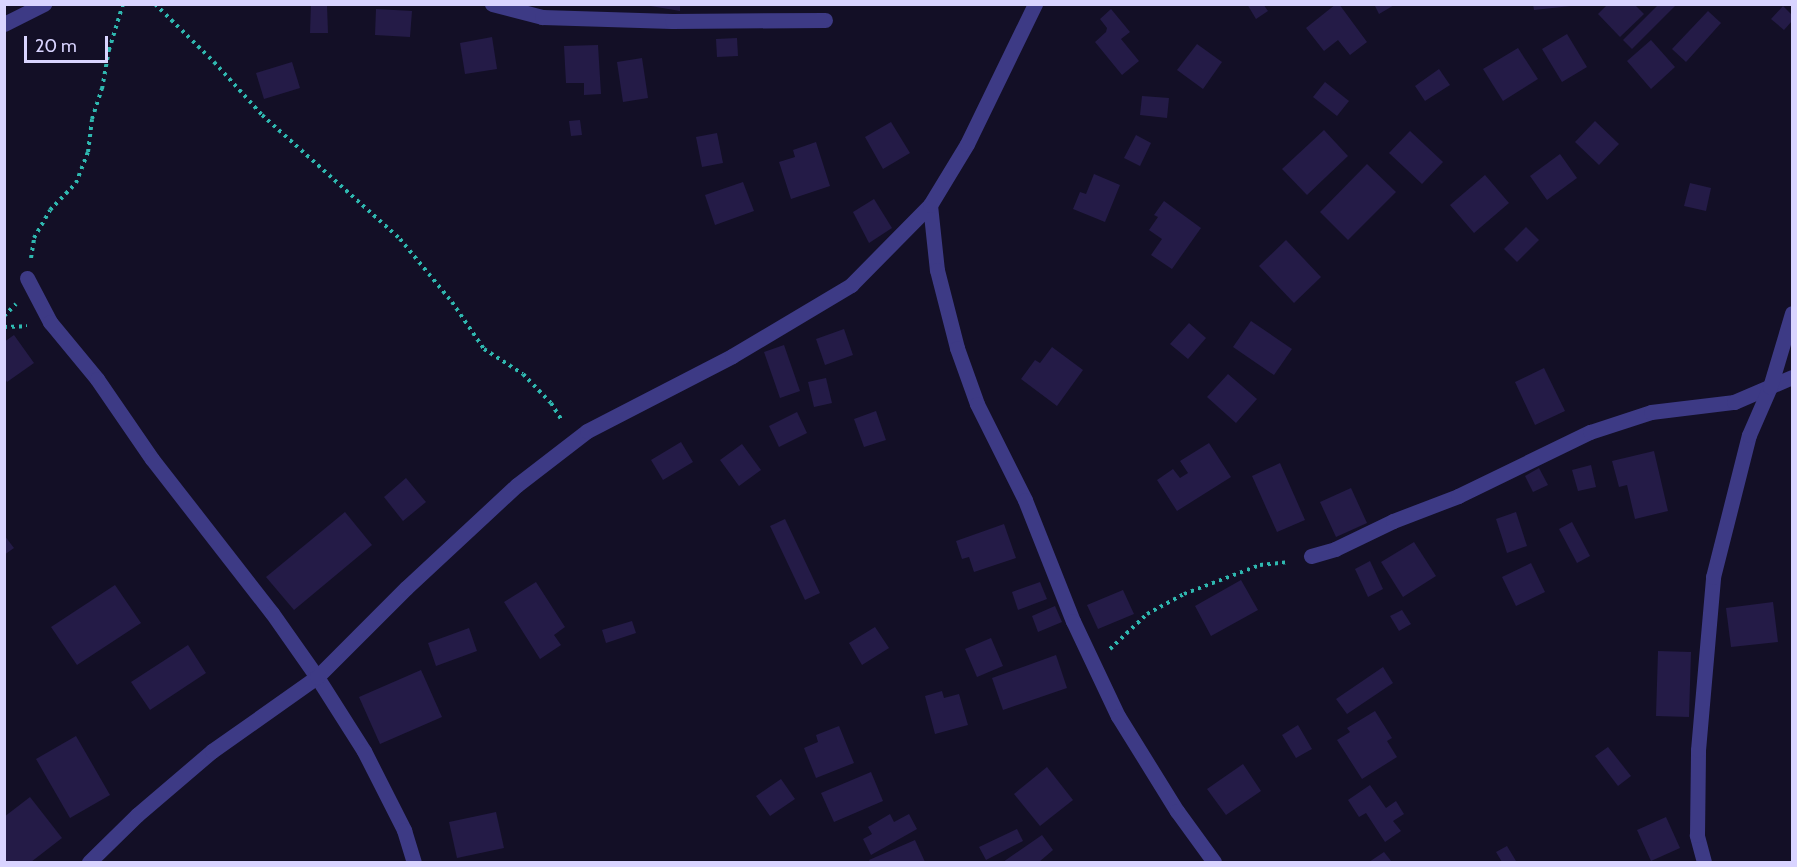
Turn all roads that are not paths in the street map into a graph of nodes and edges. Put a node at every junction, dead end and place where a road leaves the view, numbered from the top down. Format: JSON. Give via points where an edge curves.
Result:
{"nodes":[{"id":1,"x":45,"y":4,"type":"edge"},
{"id":2,"x":492,"y":4,"type":"edge"},
{"id":3,"x":1035,"y":4,"type":"edge"},
{"id":4,"x":825,"y":20,"type":"dead end"},
{"id":5,"x":4,"y":24,"type":"edge"},
{"id":6,"x":930,"y":205,"type":"junction"},
{"id":7,"x":28,"y":273,"type":"road end"},
{"id":8,"x":1792,"y":313,"type":"edge"},
{"id":9,"x":1792,"y":377,"type":"edge"},
{"id":10,"x":1770,"y":387,"type":"junction"},
{"id":11,"x":1311,"y":556,"type":"road end"},
{"id":12,"x":317,"y":677,"type":"junction"},
{"id":13,"x":89,"y":862,"type":"edge"},
{"id":14,"x":414,"y":862,"type":"edge"},
{"id":15,"x":1214,"y":862,"type":"edge"},
{"id":16,"x":1704,"y":862,"type":"edge"}],
"edges":[{"from":1,"to":5,"type":"street"},
{"from":2,"to":4,"type":"street","via":[[542,17]]},
{"from":3,"to":6,"type":"street","via":[[966,144]]},
{"from":6,"to":12,"type":"street","via":[[851,285],[732,356],[574,441],[509,493]]},
{"from":6,"to":15,"type":"street","via":[[938,270],[957,348],[977,404],[1024,500],[1084,647],[1124,726],[1176,811]]},
{"from":7,"to":12,"type":"street","via":[[50,322],[97,379],[152,459]]},
{"from":8,"to":10,"type":"street"},
{"from":9,"to":10,"type":"street"},
{"from":10,"to":11,"type":"street","via":[[1734,402],[1651,412],[1590,432],[1458,496]]},
{"from":10,"to":16,"type":"street","via":[[1749,435],[1713,577],[1698,750],[1697,835]]},
{"from":12,"to":13,"type":"street","via":[[212,751]]},
{"from":12,"to":14,"type":"street","via":[[364,751],[404,830]]}]}
